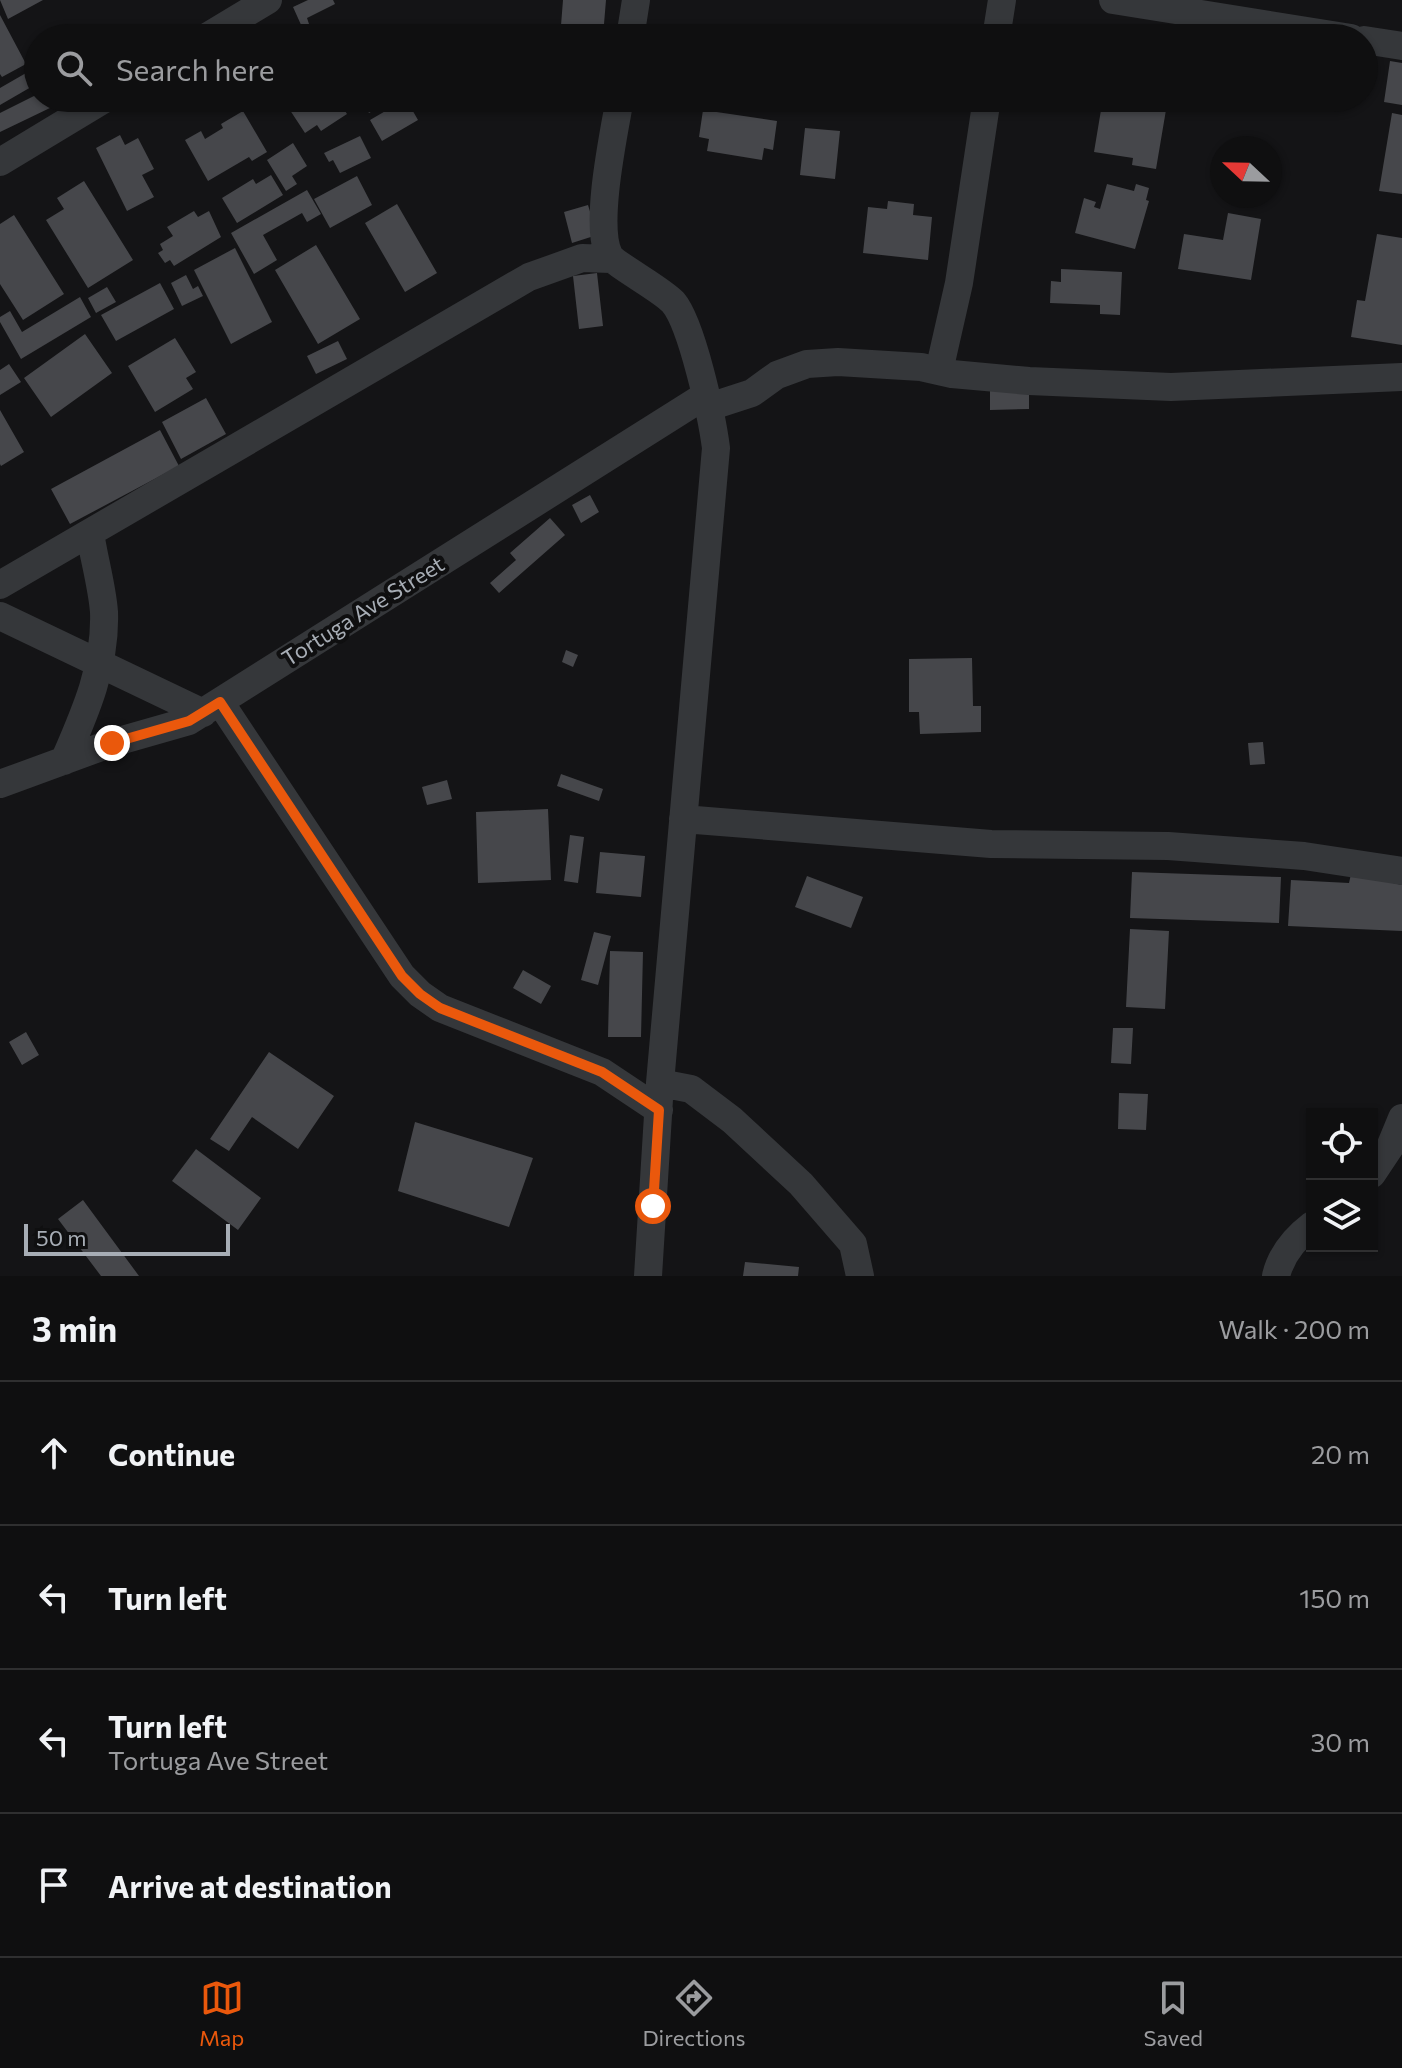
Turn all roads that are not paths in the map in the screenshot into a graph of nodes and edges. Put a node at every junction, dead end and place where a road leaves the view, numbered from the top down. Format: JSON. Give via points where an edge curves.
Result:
{"nodes":[{"id":1,"x":268,"y":0,"type":"edge"},
{"id":2,"x":636,"y":0,"type":"edge"},
{"id":3,"x":1002,"y":0,"type":"edge"},
{"id":4,"x":1113,"y":0,"type":"edge"},
{"id":5,"x":228,"y":24,"type":"edge"},
{"id":6,"x":632,"y":24,"type":"edge"},
{"id":7,"x":998,"y":24,"type":"edge"},
{"id":8,"x":1263,"y":24,"type":"edge"},
{"id":9,"x":1378,"y":42,"type":"edge"},
{"id":10,"x":1402,"y":46,"type":"edge"},
{"id":11,"x":83,"y":112,"type":"edge"},
{"id":12,"x":618,"y":112,"type":"edge"},
{"id":13,"x":985,"y":112,"type":"edge"},
{"id":14,"x":0,"y":162,"type":"edge"},
{"id":15,"x":611,"y":259,"type":"junction"},
{"id":16,"x":939,"y":371,"type":"junction"},
{"id":17,"x":1402,"y":377,"type":"edge"},
{"id":18,"x":708,"y":401,"type":"junction"},
{"id":19,"x":90,"y":533,"type":"junction"},
{"id":20,"x":0,"y":585,"type":"edge"},
{"id":21,"x":0,"y":616,"type":"edge"},
{"id":22,"x":101,"y":664,"type":"junction"},
{"id":23,"x":211,"y":707,"type":"junction"},
{"id":24,"x":64,"y":761,"type":"junction"},
{"id":25,"x":0,"y":784,"type":"edge"},
{"id":26,"x":683,"y":819,"type":"junction"},
{"id":27,"x":1402,"y":871,"type":"edge"},
{"id":28,"x":660,"y":1097,"type":"junction"},
{"id":29,"x":1402,"y":1118,"type":"edge"},
{"id":30,"x":1378,"y":1165,"type":"edge"},
{"id":31,"x":1306,"y":1231,"type":"edge"},
{"id":32,"x":648,"y":1276,"type":"edge"},
{"id":33,"x":860,"y":1276,"type":"edge"},
{"id":34,"x":1276,"y":1276,"type":"edge"}],
"edges":[{"from":1,"to":5,"type":"street"},
{"from":2,"to":6,"type":"street"},
{"from":3,"to":7,"type":"street"},
{"from":4,"to":8,"type":"street"},
{"from":9,"to":10,"type":"street"},
{"from":11,"to":14,"type":"street"},
{"from":12,"to":15,"type":"street","via":[[606,184],[605,239]]},
{"from":13,"to":16,"type":"street","via":[[959,283]]},
{"from":15,"to":18,"type":"street","via":[[672,301],[681,314]]},
{"from":15,"to":19,"type":"street","via":[[582,258],[529,277]]},
{"from":16,"to":17,"type":"street","name":"Tortuga Ave Street","via":[[1171,387]]},
{"from":16,"to":18,"type":"street","name":"Tortuga Ave Street","via":[[807,364],[777,375],[752,393]]},
{"from":18,"to":23,"type":"street","name":"Tortuga Ave Street"},
{"from":18,"to":26,"type":"street","via":[[716,448]]},
{"from":19,"to":20,"type":"street"},
{"from":19,"to":22,"type":"street","via":[[104,612]]},
{"from":21,"to":22,"type":"street"},
{"from":22,"to":23,"type":"street"},
{"from":22,"to":24,"type":"street"},
{"from":23,"to":24,"type":"street","name":"Tortuga Ave Street","via":[[189,721]]},
{"from":23,"to":28,"type":"street","via":[[420,994],[440,1008]]},
{"from":24,"to":25,"type":"street","name":"Tortuga Ave Street"},
{"from":26,"to":27,"type":"street","via":[[1018,845],[1168,846],[1304,856]]},
{"from":26,"to":28,"type":"street"},
{"from":28,"to":32,"type":"street"},
{"from":28,"to":33,"type":"street","via":[[691,1089],[732,1120],[801,1184],[853,1244]]},
{"from":29,"to":30,"type":"street"},
{"from":31,"to":34,"type":"street","via":[[1281,1260]]}]}
